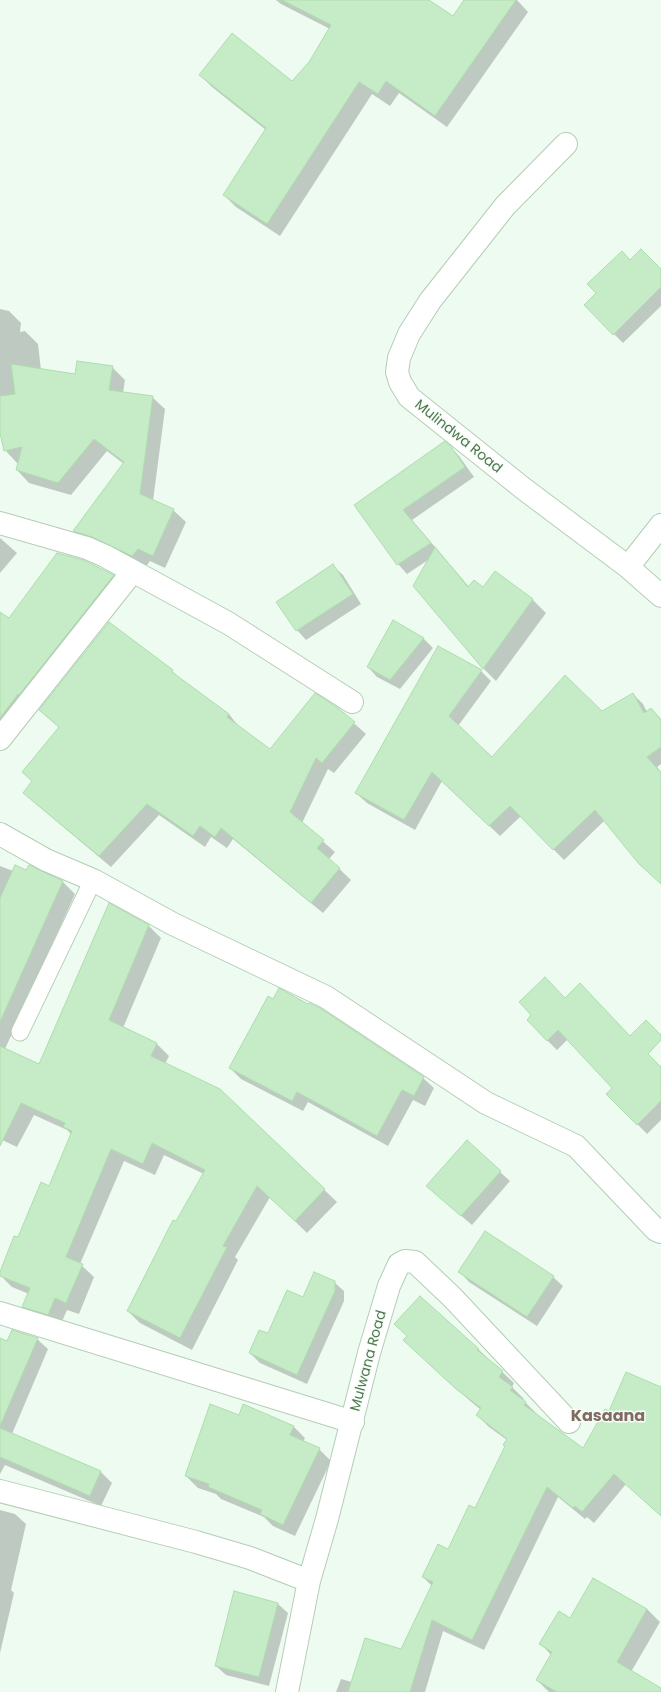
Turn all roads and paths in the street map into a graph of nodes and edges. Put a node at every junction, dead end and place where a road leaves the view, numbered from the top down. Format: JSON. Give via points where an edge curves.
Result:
{"nodes":[{"id":1,"x":566,"y":144,"type":"dead end"},
{"id":2,"x":0,"y":523,"type":"edge"},
{"id":3,"x":661,"y":525,"type":"edge"},
{"id":4,"x":628,"y":567,"type":"junction"},
{"id":5,"x":133,"y":571,"type":"junction"},
{"id":6,"x":661,"y":596,"type":"edge"},
{"id":7,"x":352,"y":702,"type":"dead end"},
{"id":8,"x":0,"y":739,"type":"edge"},
{"id":9,"x":0,"y":834,"type":"edge"},
{"id":10,"x":93,"y":880,"type":"junction"},
{"id":11,"x":20,"y":1032,"type":"dead end"},
{"id":12,"x":661,"y":1232,"type":"edge"},
{"id":13,"x":0,"y":1313,"type":"edge"},
{"id":14,"x":353,"y":1422,"type":"junction"},
{"id":15,"x":570,"y":1422,"type":"dead end"},
{"id":16,"x":0,"y":1491,"type":"edge"},
{"id":17,"x":309,"y":1581,"type":"junction"},
{"id":18,"x":287,"y":1692,"type":"edge"}],
"edges":[{"from":1,"to":4,"type":"street","name":"Mulindwa Road","via":[[505,206],[430,301],[409,334],[399,358],[397,372],[409,397],[524,490]]},
{"from":2,"to":5,"type":"street","via":[[87,548]]},
{"from":3,"to":4,"type":"street"},
{"from":4,"to":6,"type":"street","name":"Mulindwa Road"},
{"from":5,"to":7,"type":"street","via":[[228,623]]},
{"from":5,"to":8,"type":"street"},
{"from":9,"to":10,"type":"street","via":[[46,860]]},
{"from":10,"to":11,"type":"lane"},
{"from":10,"to":12,"type":"street","via":[[173,924],[326,997],[486,1103],[576,1146],[656,1230]]},
{"from":13,"to":14,"type":"street"},
{"from":14,"to":15,"type":"street","name":"Mulwana Road","via":[[369,1352],[389,1286],[399,1264],[405,1260],[415,1262],[452,1297]]},
{"from":14,"to":17,"type":"street","name":"Mulwana Road"},
{"from":16,"to":17,"type":"street","via":[[196,1542],[250,1558]]},
{"from":17,"to":18,"type":"street","name":"Mulwana Road"}]}
